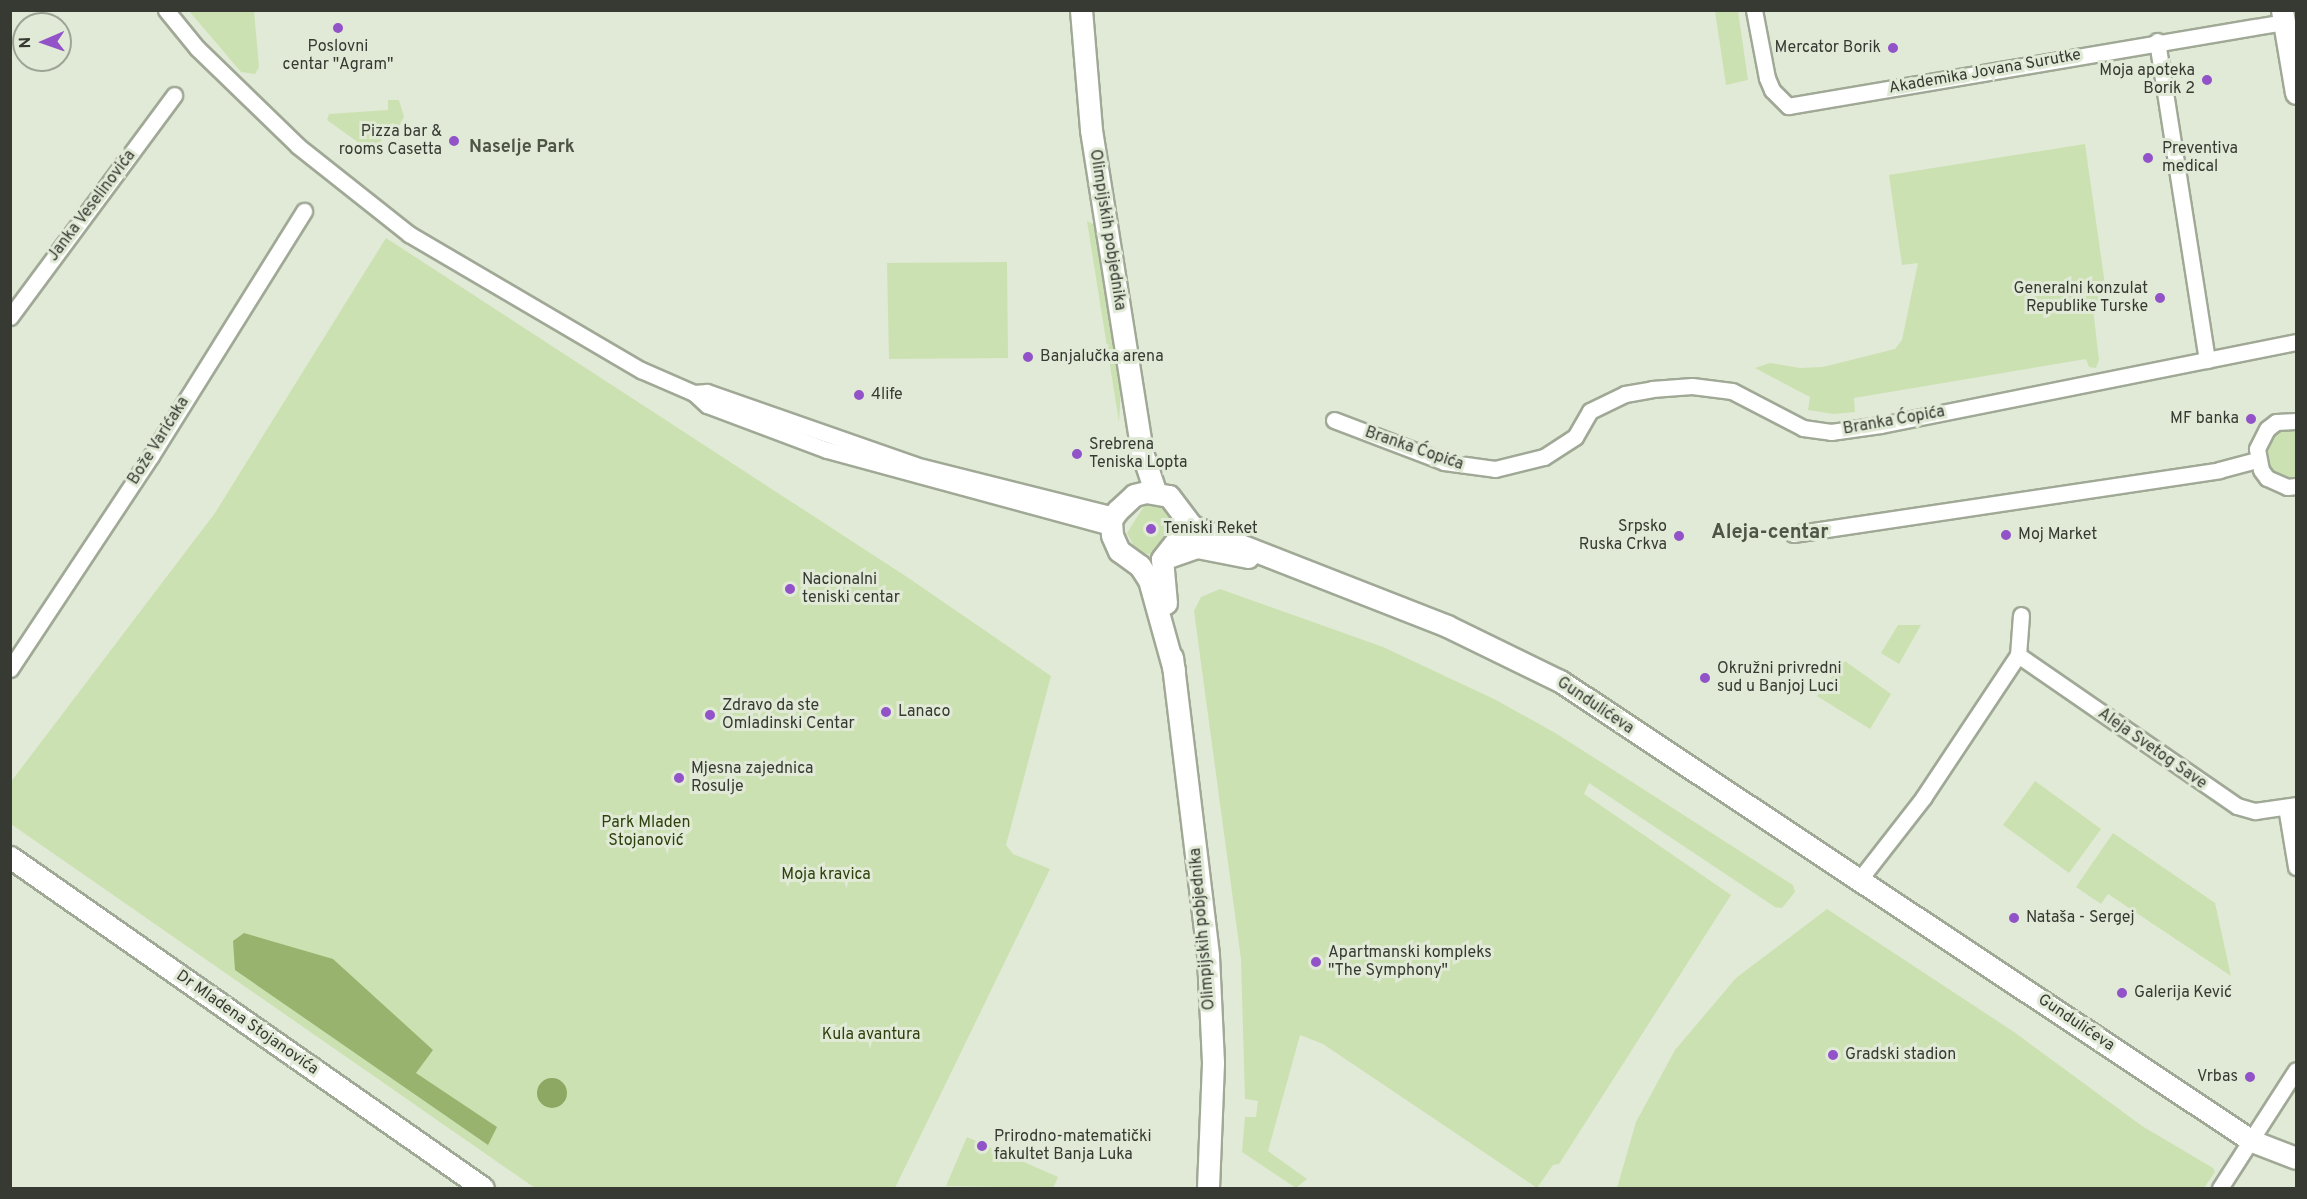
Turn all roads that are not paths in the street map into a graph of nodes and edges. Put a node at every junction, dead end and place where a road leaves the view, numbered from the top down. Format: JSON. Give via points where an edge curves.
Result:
{"nodes":[{"id":1,"x":166,"y":10,"type":"edge"},
{"id":2,"x":1068,"y":10,"type":"edge"},
{"id":3,"x":1081,"y":10,"type":"edge"},
{"id":4,"x":1754,"y":10,"type":"edge"},
{"id":5,"x":2283,"y":16,"type":"edge"},
{"id":6,"x":2157,"y":41,"type":"junction"},
{"id":7,"x":1083,"y":73,"type":"junction"},
{"id":8,"x":2296,"y":93,"type":"edge"},
{"id":9,"x":174,"y":95,"type":"dead end"},
{"id":10,"x":304,"y":211,"type":"dead end"},
{"id":11,"x":10,"y":317,"type":"edge"},
{"id":12,"x":2296,"y":342,"type":"edge"},
{"id":13,"x":2207,"y":360,"type":"junction"},
{"id":14,"x":1131,"y":387,"type":"junction"},
{"id":15,"x":1334,"y":420,"type":"dead end"},
{"id":16,"x":2296,"y":421,"type":"edge"},
{"id":17,"x":2257,"y":460,"type":"junction"},
{"id":18,"x":2296,"y":486,"type":"edge"},
{"id":19,"x":1145,"y":492,"type":"junction"},
{"id":20,"x":1112,"y":521,"type":"junction"},
{"id":21,"x":1189,"y":521,"type":"junction"},
{"id":22,"x":1793,"y":534,"type":"dead end"},
{"id":23,"x":1121,"y":545,"type":"junction"},
{"id":24,"x":1169,"y":559,"type":"junction"},
{"id":25,"x":1140,"y":563,"type":"junction"},
{"id":26,"x":1309,"y":574,"type":"junction"},
{"id":27,"x":2021,"y":615,"type":"dead end"},
{"id":28,"x":2018,"y":655,"type":"junction"},
{"id":29,"x":10,"y":669,"type":"edge"},
{"id":30,"x":1174,"y":670,"type":"junction"},
{"id":31,"x":2291,"y":806,"type":"edge"},
{"id":32,"x":10,"y":856,"type":"edge"},
{"id":33,"x":2296,"y":867,"type":"edge"},
{"id":34,"x":1860,"y":879,"type":"junction"},
{"id":35,"x":2296,"y":1070,"type":"edge"},
{"id":36,"x":2252,"y":1141,"type":"junction"},
{"id":37,"x":2296,"y":1158,"type":"edge"},
{"id":38,"x":483,"y":1188,"type":"edge"},
{"id":39,"x":1208,"y":1188,"type":"edge"},
{"id":40,"x":2220,"y":1188,"type":"edge"}],
"edges":[{"from":1,"to":20,"type":"street","via":[[197,48],[298,146],[409,234],[641,370],[694,393],[707,392],[915,465]]},
{"from":2,"to":7,"type":"street","name":"Olimpijskih pobjednika"},
{"from":3,"to":7,"type":"street","name":"Olimpijskih pobjednika"},
{"from":4,"to":6,"type":"street","name":"Akademika Jovana Surutke","via":[[1767,78],[1772,90],[1788,106]]},
{"from":5,"to":6,"type":"street","name":"Akademika Jovana Surutke"},
{"from":5,"to":8,"type":"street"},
{"from":6,"to":13,"type":"street"},
{"from":7,"to":14,"type":"street","name":"Olimpijskih pobjednika"},
{"from":9,"to":11,"type":"street","name":"Janka Veselinovića"},
{"from":10,"to":29,"type":"street","name":"Bože Varićaka","via":[[151,456]]},
{"from":12,"to":13,"type":"street","name":"Branka Ćopića"},
{"from":13,"to":15,"type":"street","name":"Branka Ćopića","via":[[1831,432],[1803,428],[1732,391],[1692,386],[1652,389],[1626,394],[1590,411],[1575,437],[1544,457],[1495,469],[1444,462]]},
{"from":14,"to":19,"type":"street","name":"Olimpijskih pobjednika"},
{"from":14,"to":19,"type":"street","name":"Olimpijskih pobjednika"},
{"from":16,"to":17,"type":"street","via":[[2276,423],[2267,429],[2257,449]]},
{"from":17,"to":18,"type":"street","via":[[2268,478],[2287,487]]},
{"from":17,"to":22,"type":"street","via":[[2219,470]]},
{"from":19,"to":20,"type":"street"},
{"from":19,"to":21,"type":"street","via":[[1180,498]]},
{"from":19,"to":23,"type":"street","name":"Olimpijskih pobjednika","via":[[1118,524]]},
{"from":20,"to":23,"type":"street","name":"Olimpijskih pobjednika"},
{"from":20,"to":25,"type":"street","via":[[1119,551]]},
{"from":21,"to":24,"type":"street"},
{"from":21,"to":26,"type":"street","name":"Gundulićeva"},
{"from":23,"to":25,"type":"street","name":"Olimpijskih pobjednika"},
{"from":24,"to":25,"type":"street"},
{"from":24,"to":26,"type":"street","name":"Gundulićeva","via":[[1200,553]]},
{"from":24,"to":30,"type":"street","name":"Olimpijskih pobjednika"},
{"from":25,"to":30,"type":"street","name":"Olimpijskih pobjednika","via":[[1152,590]]},
{"from":26,"to":34,"type":"street","name":"Gundulićeva","via":[[1447,626],[1560,681]]},
{"from":27,"to":28,"type":"street"},
{"from":28,"to":31,"type":"street","name":"Aleja Svetog Save","via":[[2222,798],[2250,810]]},
{"from":28,"to":34,"type":"street","via":[[1923,798]]},
{"from":30,"to":39,"type":"street","name":"Olimpijskih pobjednika","via":[[1208,956],[1213,1063]]},
{"from":31,"to":33,"type":"street"},
{"from":32,"to":38,"type":"street","name":"Dr Mladena Stojanovića"},
{"from":34,"to":36,"type":"street","name":"Gundulićeva"},
{"from":35,"to":36,"type":"street"},
{"from":36,"to":37,"type":"street","name":"Gundulićeva"},
{"from":36,"to":40,"type":"street"}]}
